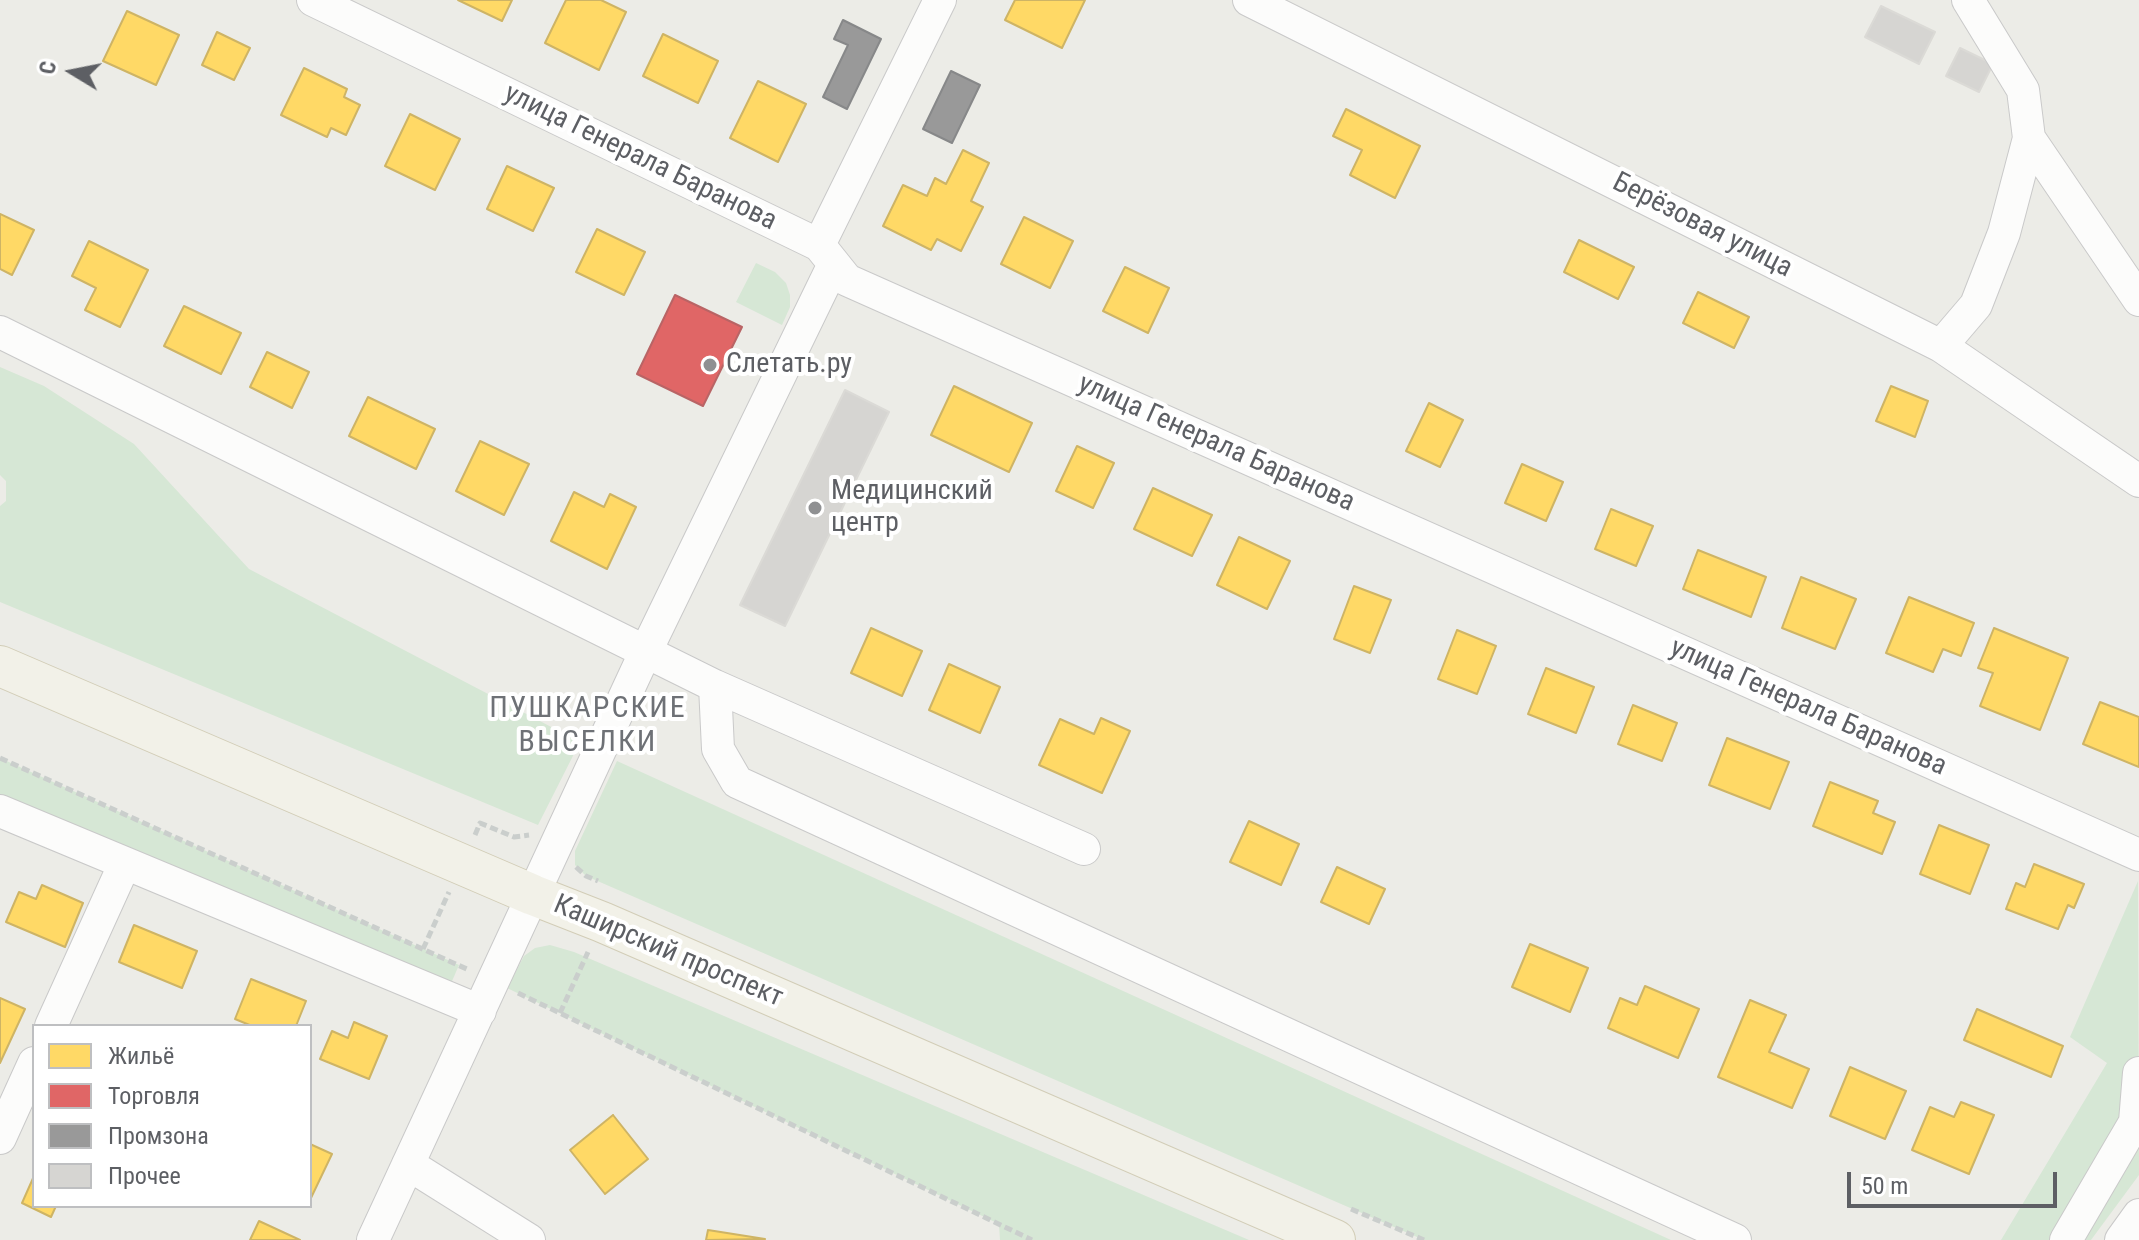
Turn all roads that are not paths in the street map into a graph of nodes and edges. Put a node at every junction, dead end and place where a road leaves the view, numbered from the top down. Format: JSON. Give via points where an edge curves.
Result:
{"nodes":[{"id":1,"x":313,"y":0,"type":"edge"},
{"id":2,"x":940,"y":0,"type":"edge"},
{"id":3,"x":1249,"y":0,"type":"edge"},
{"id":4,"x":1968,"y":0,"type":"edge"},
{"id":5,"x":2029,"y":138,"type":"junction"},
{"id":6,"x":826,"y":255,"type":"junction"},
{"id":7,"x":2139,"y":300,"type":"edge"},
{"id":8,"x":0,"y":332,"type":"edge"},
{"id":9,"x":1941,"y":346,"type":"junction"},
{"id":10,"x":2139,"y":481,"type":"edge"},
{"id":11,"x":645,"y":653,"type":"junction"},
{"id":12,"x":0,"y":666,"type":"edge"},
{"id":13,"x":715,"y":686,"type":"junction"},
{"id":14,"x":0,"y":811,"type":"edge"},
{"id":15,"x":1084,"y":849,"type":"dead end"},
{"id":16,"x":2139,"y":855,"type":"edge"},
{"id":17,"x":125,"y":863,"type":"junction"},
{"id":18,"x":533,"y":895,"type":"junction"},
{"id":19,"x":480,"y":1011,"type":"junction"},
{"id":20,"x":52,"y":1024,"type":"edge"},
{"id":21,"x":32,"y":1067,"type":"edge"},
{"id":22,"x":2139,"y":1073,"type":"edge"},
{"id":23,"x":0,"y":1138,"type":"edge"},
{"id":24,"x":408,"y":1164,"type":"junction"},
{"id":25,"x":2139,"y":1215,"type":"edge"},
{"id":26,"x":373,"y":1240,"type":"edge"},
{"id":27,"x":529,"y":1240,"type":"edge"},
{"id":28,"x":1335,"y":1240,"type":"edge"},
{"id":29,"x":1735,"y":1240,"type":"edge"},
{"id":30,"x":2066,"y":1240,"type":"edge"},
{"id":31,"x":2121,"y":1240,"type":"edge"}],
"edges":[{"from":1,"to":6,"type":"street","name":"улица Генерала Баранова"},
{"from":2,"to":6,"type":"street"},
{"from":3,"to":9,"type":"street","name":"Берёзовая улица"},
{"from":4,"to":5,"type":"street","via":[[2023,90]]},
{"from":5,"to":7,"type":"street"},
{"from":5,"to":9,"type":"street","via":[[2004,233],[1976,305]]},
{"from":6,"to":11,"type":"street"},
{"from":6,"to":16,"type":"street","name":"улица Генерала Баранова","via":[[847,280]]},
{"from":8,"to":11,"type":"street"},
{"from":9,"to":10,"type":"street","name":"Берёзовая улица"},
{"from":11,"to":13,"type":"street"},
{"from":11,"to":18,"type":"street"},
{"from":12,"to":18,"type":"main road","name":"Каширский проспект"},
{"from":13,"to":15,"type":"street"},
{"from":13,"to":29,"type":"street","via":[[718,749],[737,782]]},
{"from":14,"to":17,"type":"street"},
{"from":17,"to":19,"type":"street"},
{"from":17,"to":20,"type":"street"},
{"from":18,"to":19,"type":"street"},
{"from":18,"to":28,"type":"main road","name":"Каширский проспект"},
{"from":19,"to":24,"type":"street"},
{"from":21,"to":23,"type":"street"},
{"from":22,"to":30,"type":"street","via":[[2135,1122]]},
{"from":24,"to":26,"type":"street"},
{"from":24,"to":27,"type":"street"},
{"from":25,"to":31,"type":"street"}]}
